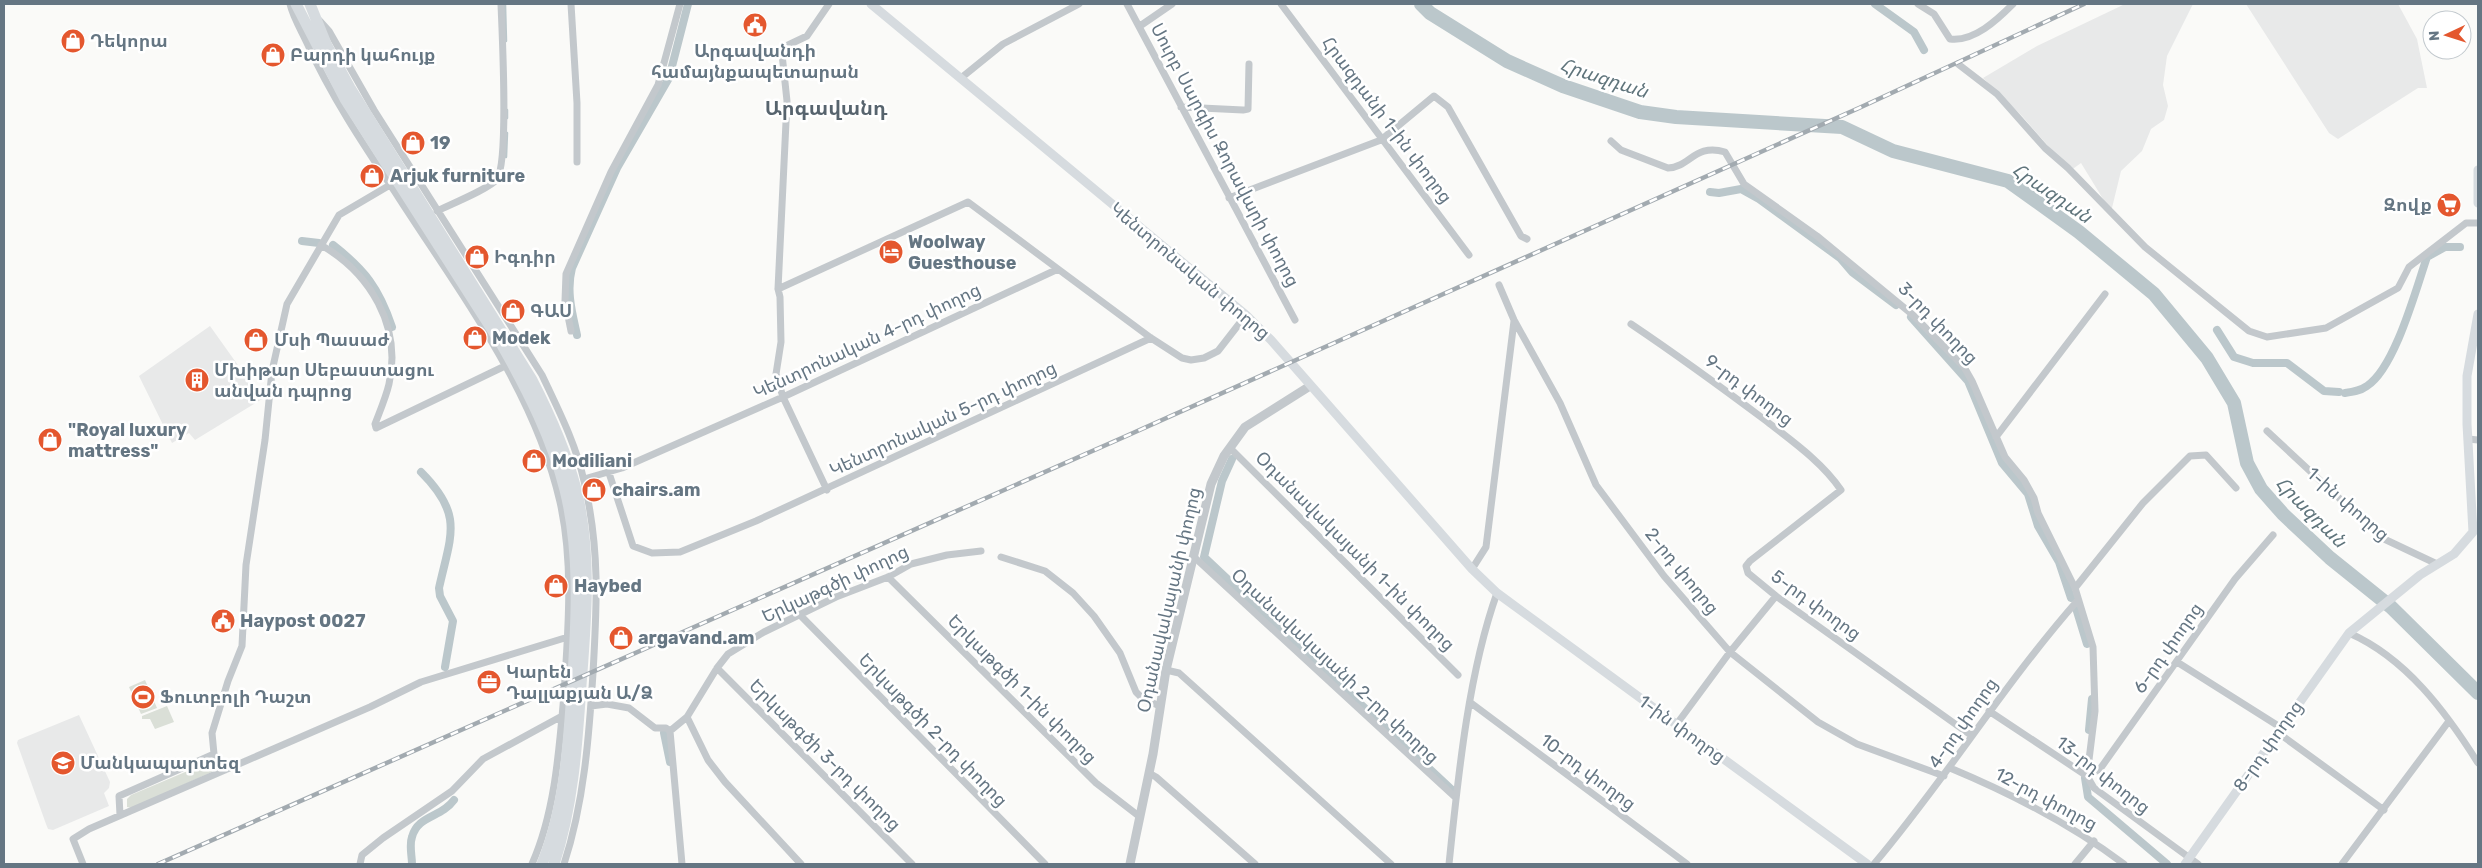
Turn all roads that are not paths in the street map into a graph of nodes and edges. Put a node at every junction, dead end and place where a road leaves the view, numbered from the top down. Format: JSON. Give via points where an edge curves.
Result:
{"nodes":[{"id":1,"x":290,"y":4,"type":"edge"},
{"id":2,"x":296,"y":4,"type":"edge"},
{"id":3,"x":501,"y":4,"type":"edge"},
{"id":4,"x":571,"y":4,"type":"edge"},
{"id":5,"x":680,"y":4,"type":"edge"},
{"id":6,"x":828,"y":4,"type":"edge"},
{"id":7,"x":871,"y":4,"type":"edge"},
{"id":8,"x":1080,"y":4,"type":"edge"},
{"id":9,"x":1128,"y":4,"type":"edge"},
{"id":10,"x":1172,"y":4,"type":"edge"},
{"id":11,"x":1282,"y":4,"type":"edge"},
{"id":12,"x":1918,"y":4,"type":"edge"},
{"id":13,"x":2013,"y":4,"type":"edge"},
{"id":14,"x":312,"y":8,"type":"edge"},
{"id":15,"x":1140,"y":26,"type":"junction"},
{"id":16,"x":1249,"y":64,"type":"dead end"},
{"id":17,"x":1958,"y":64,"type":"dead end"},
{"id":18,"x":961,"y":78,"type":"junction"},
{"id":19,"x":1181,"y":106,"type":"junction"},
{"id":20,"x":1381,"y":140,"type":"junction"},
{"id":21,"x":1611,"y":141,"type":"dead end"},
{"id":22,"x":576,"y":162,"type":"dead end"},
{"id":23,"x":2478,"y":170,"type":"edge"},
{"id":24,"x":390,"y":185,"type":"junction"},
{"id":25,"x":1229,"y":198,"type":"junction"},
{"id":26,"x":2478,"y":203,"type":"edge"},
{"id":27,"x":437,"y":211,"type":"junction"},
{"id":28,"x":2478,"y":223,"type":"edge"},
{"id":29,"x":1527,"y":238,"type":"dead end"},
{"id":30,"x":321,"y":246,"type":"junction"},
{"id":31,"x":1469,"y":255,"type":"dead end"},
{"id":32,"x":1058,"y":269,"type":"junction"},
{"id":33,"x":1499,"y":285,"type":"dead end"},
{"id":34,"x":462,"y":289,"type":"junction"},
{"id":35,"x":778,"y":290,"type":"junction"},
{"id":36,"x":2105,"y":294,"type":"dead end"},
{"id":37,"x":2478,"y":314,"type":"edge"},
{"id":38,"x":1246,"y":315,"type":"junction"},
{"id":39,"x":1295,"y":320,"type":"dead end"},
{"id":40,"x":1514,"y":320,"type":"junction"},
{"id":41,"x":1631,"y":324,"type":"dead end"},
{"id":42,"x":571,"y":331,"type":"dead end"},
{"id":43,"x":1151,"y":338,"type":"junction"},
{"id":44,"x":505,"y":366,"type":"junction"},
{"id":45,"x":537,"y":378,"type":"junction"},
{"id":46,"x":1307,"y":382,"type":"junction"},
{"id":47,"x":783,"y":398,"type":"junction"},
{"id":48,"x":2267,"y":431,"type":"dead end"},
{"id":49,"x":1996,"y":437,"type":"junction"},
{"id":50,"x":2468,"y":439,"type":"junction"},
{"id":51,"x":2478,"y":440,"type":"edge"},
{"id":52,"x":1230,"y":448,"type":"junction"},
{"id":53,"x":609,"y":473,"type":"junction"},
{"id":54,"x":584,"y":479,"type":"junction"},
{"id":55,"x":2236,"y":488,"type":"dead end"},
{"id":56,"x":826,"y":490,"type":"junction"},
{"id":57,"x":1841,"y":490,"type":"joint"},
{"id":58,"x":2476,"y":532,"type":"edge"},
{"id":59,"x":2273,"y":534,"type":"dead end"},
{"id":60,"x":981,"y":551,"type":"dead end"},
{"id":61,"x":1193,"y":556,"type":"junction"},
{"id":62,"x":1000,"y":557,"type":"dead end"},
{"id":63,"x":2437,"y":564,"type":"junction"},
{"id":64,"x":1472,"y":569,"type":"junction"},
{"id":65,"x":888,"y":577,"type":"junction"},
{"id":66,"x":2075,"y":588,"type":"junction"},
{"id":67,"x":1497,"y":593,"type":"junction"},
{"id":68,"x":1776,"y":596,"type":"junction"},
{"id":69,"x":2078,"y":600,"type":"junction"},
{"id":70,"x":801,"y":616,"type":"junction"},
{"id":71,"x":2351,"y":631,"type":"junction"},
{"id":72,"x":568,"y":637,"type":"junction"},
{"id":73,"x":1730,"y":652,"type":"junction"},
{"id":74,"x":580,"y":654,"type":"junction"},
{"id":75,"x":2177,"y":662,"type":"junction"},
{"id":76,"x":717,"y":668,"type":"junction"},
{"id":77,"x":1166,"y":670,"type":"junction"},
{"id":78,"x":1458,"y":676,"type":"dead end"},
{"id":79,"x":1471,"y":703,"type":"junction"},
{"id":80,"x":1160,"y":706,"type":"junction"},
{"id":81,"x":576,"y":708,"type":"junction"},
{"id":82,"x":1989,"y":711,"type":"junction"},
{"id":83,"x":687,"y":718,"type":"junction"},
{"id":84,"x":2448,"y":721,"type":"junction"},
{"id":85,"x":1676,"y":725,"type":"junction"},
{"id":86,"x":2278,"y":729,"type":"junction"},
{"id":87,"x":670,"y":731,"type":"junction"},
{"id":88,"x":1972,"y":736,"type":"junction"},
{"id":89,"x":214,"y":754,"type":"junction"},
{"id":90,"x":2478,"y":763,"type":"edge"},
{"id":91,"x":1950,"y":768,"type":"junction"},
{"id":92,"x":225,"y":770,"type":"junction"},
{"id":93,"x":1149,"y":773,"type":"junction"},
{"id":94,"x":1944,"y":776,"type":"junction"},
{"id":95,"x":2087,"y":776,"type":"junction"},
{"id":96,"x":1456,"y":798,"type":"junction"},
{"id":97,"x":2384,"y":810,"type":"junction"},
{"id":98,"x":120,"y":815,"type":"junction"},
{"id":99,"x":1140,"y":817,"type":"junction"},
{"id":100,"x":2094,"y":841,"type":"junction"},
{"id":101,"x":2187,"y":861,"type":"edge"},
{"id":102,"x":83,"y":864,"type":"edge"},
{"id":103,"x":360,"y":864,"type":"edge"},
{"id":104,"x":532,"y":864,"type":"edge"},
{"id":105,"x":542,"y":864,"type":"edge"},
{"id":106,"x":554,"y":864,"type":"edge"},
{"id":107,"x":564,"y":864,"type":"edge"},
{"id":108,"x":682,"y":864,"type":"edge"},
{"id":109,"x":801,"y":864,"type":"edge"},
{"id":110,"x":912,"y":864,"type":"edge"},
{"id":111,"x":1045,"y":864,"type":"edge"},
{"id":112,"x":1130,"y":864,"type":"edge"},
{"id":113,"x":1255,"y":864,"type":"edge"},
{"id":114,"x":1392,"y":864,"type":"edge"},
{"id":115,"x":1448,"y":864,"type":"edge"},
{"id":116,"x":1687,"y":864,"type":"edge"},
{"id":117,"x":1867,"y":864,"type":"edge"},
{"id":118,"x":1874,"y":864,"type":"edge"},
{"id":119,"x":2075,"y":864,"type":"edge"},
{"id":120,"x":2124,"y":864,"type":"edge"},
{"id":121,"x":2198,"y":864,"type":"edge"},
{"id":122,"x":2342,"y":864,"type":"edge"}],
"edges":[{"from":1,"to":24,"type":"street","via":[[329,88]]},
{"from":2,"to":34,"type":"highway","via":[[345,99]]},
{"from":3,"to":27,"type":"street","via":[[504,105],[501,170],[493,183]]},
{"from":4,"to":22,"type":"street","via":[[577,103]]},
{"from":5,"to":42,"type":"street","via":[[658,85],[611,172],[566,274],[565,301]]},
{"from":6,"to":35,"type":"street","via":[[807,36],[786,46],[782,54],[786,101]]},
{"from":7,"to":18,"type":"main road","name":"Կենտրոնական փողոց"},
{"from":8,"to":18,"type":"street","via":[[1003,44]]},
{"from":9,"to":15,"type":"street","name":"Սուրբ Սարգիս Զորավարի փողոց"},
{"from":10,"to":15,"type":"street"},
{"from":11,"to":20,"type":"street","name":"Հրազդանի 1-ին փողոց"},
{"from":12,"to":13,"type":"street","via":[[1934,14],[1950,40],[1960,40],[1996,21]]},
{"from":14,"to":27,"type":"street"},
{"from":14,"to":45,"type":"highway","via":[[327,46],[350,88]]},
{"from":15,"to":19,"type":"street","name":"Սուրբ Սարգիս Զորավարի փողոց"},
{"from":16,"to":19,"type":"street","via":[[1248,109]]},
{"from":17,"to":28,"type":"street","via":[[1997,94],[2045,148],[2145,247],[2249,332],[2267,337],[2326,328],[2398,288],[2409,267],[2466,223]]},
{"from":18,"to":38,"type":"main road","name":"Կենտրոնական փողոց"},
{"from":19,"to":25,"type":"street","name":"Սուրբ Սարգիս Զորավարի փողոց"},
{"from":20,"to":25,"type":"street"},
{"from":20,"to":29,"type":"street","via":[[1434,96],[1448,107],[1521,236]]},
{"from":20,"to":31,"type":"street","name":"Հրազդանի 1-ին փողոց"},
{"from":21,"to":49,"type":"street","name":"3-րդ փողոց","via":[[1621,150],[1668,168],[1701,151],[1725,152],[1744,184],[1873,280],[1964,367]]},
{"from":23,"to":26,"type":"main road"},
{"from":24,"to":30,"type":"street","via":[[339,215]]},
{"from":24,"to":34,"type":"street"},
{"from":25,"to":39,"type":"street","name":"Սուրբ Սարգիս Զորավարի փողոց"},
{"from":27,"to":45,"type":"street"},
{"from":30,"to":44,"type":"street","via":[[358,272],[375,296],[388,326],[392,353],[389,384],[376,428]]},
{"from":30,"to":89,"type":"street","via":[[287,304],[272,371],[246,565],[242,646],[212,733]]},
{"from":32,"to":35,"type":"street","via":[[968,202]]},
{"from":32,"to":43,"type":"street"},
{"from":32,"to":47,"type":"street","name":"Կենտրոնական 4-րդ փողոց"},
{"from":33,"to":40,"type":"street","name":"2-րդ փողոց"},
{"from":34,"to":44,"type":"street"},
{"from":34,"to":74,"type":"highway","via":[[525,386],[546,433],[565,490],[576,562]]},
{"from":35,"to":47,"type":"street","via":[[781,342],[776,374]]},
{"from":36,"to":49,"type":"street"},
{"from":37,"to":50,"type":"main road","via":[[2467,376]]},
{"from":38,"to":43,"type":"street","via":[[1218,351],[1204,358],[1182,358]]},
{"from":38,"to":46,"type":"main road","name":"Կենտրոնական փողոց"},
{"from":40,"to":64,"type":"street","via":[[1486,547]]},
{"from":40,"to":73,"type":"street","name":"2-րդ փողոց","via":[[1560,403],[1596,485],[1664,576]]},
{"from":41,"to":57,"type":"street","name":"9-րդ փողոց","via":[[1785,435],[1830,474]]},
{"from":43,"to":56,"type":"street","name":"Կենտրոնական 5-րդ փողոց"},
{"from":44,"to":72,"type":"street","via":[[535,427],[560,503],[567,548]]},
{"from":45,"to":54,"type":"street","via":[[564,421]]},
{"from":45,"to":74,"type":"highway","via":[[576,490],[586,561],[587,612]]},
{"from":46,"to":52,"type":"street","name":"Օդանավակայանի փողոց","via":[[1245,427]]},
{"from":46,"to":64,"type":"main road","name":"Կենտրոնական փողոց"},
{"from":47,"to":53,"type":"street","name":"Կենտրոնական 4-րդ փողոց"},
{"from":47,"to":56,"type":"street"},
{"from":48,"to":63,"type":"street","name":"1-ին փողոց","via":[[2382,538]]},
{"from":49,"to":66,"type":"street","name":"3-րդ փողոց","via":[[2004,457],[2024,480],[2034,498],[2038,514]]},
{"from":50,"to":51,"type":"street"},
{"from":50,"to":58,"type":"main road"},
{"from":52,"to":61,"type":"street","name":"Օդանավակայանի փողոց","via":[[1212,484]]},
{"from":52,"to":78,"type":"street","name":"Օդանավակայանի 1-ին փողոց"},
{"from":53,"to":54,"type":"street","name":"Կենտրոնական 4-րդ փողոց"},
{"from":53,"to":56,"type":"street","name":"Կենտրոնական 5-րդ փողոց","via":[[633,546],[652,553],[680,552]]},
{"from":54,"to":74,"type":"street","via":[[598,584]]},
{"from":55,"to":66,"type":"street","via":[[2206,455],[2190,456],[2142,502]]},
{"from":57,"to":68,"type":"street","name":"5-րդ փողոց","via":[[1746,566],[1748,573]]},
{"from":58,"to":63,"type":"main road","via":[[2454,554]]},
{"from":59,"to":75,"type":"street","name":"6-րդ փողոց","via":[[2235,579]]},
{"from":60,"to":65,"type":"street","name":"Երկաթգծի փողոց","via":[[947,554],[911,564]]},
{"from":61,"to":77,"type":"street","name":"Օդանավակայանի փողոց"},
{"from":61,"to":96,"type":"street","name":"Օդանավակայանի 2-րդ փողոց"},
{"from":62,"to":80,"type":"street","via":[[1045,571],[1073,593],[1120,653],[1136,692],[1143,699]]},
{"from":63,"to":71,"type":"main road","name":"8-րդ փողոց"},
{"from":64,"to":67,"type":"main road","name":"Կենտրոնական փողոց"},
{"from":65,"to":70,"type":"street","name":"Երկաթգծի փողոց","via":[[836,597]]},
{"from":65,"to":99,"type":"street","name":"Երկաթգծի 1-ին փողոց","via":[[1096,784]]},
{"from":66,"to":69,"type":"street","name":"3-րդ փողոց"},
{"from":67,"to":79,"type":"street"},
{"from":67,"to":85,"type":"main road","name":"1-ին փողոց"},
{"from":68,"to":73,"type":"street"},
{"from":68,"to":88,"type":"street","name":"5-րդ փողոց"},
{"from":69,"to":82,"type":"street","name":"4-րդ փողոց"},
{"from":69,"to":95,"type":"street","name":"3-րդ փողոց","via":[[2092,647],[2094,673],[2095,710]]},
{"from":70,"to":76,"type":"street","name":"Երկաթգծի փողոց","via":[[764,632],[728,654]]},
{"from":70,"to":111,"type":"street","name":"Երկաթգծի 2-րդ փողոց"},
{"from":71,"to":84,"type":"street","via":[[2400,664]]},
{"from":71,"to":86,"type":"main road","name":"8-րդ փողոց"},
{"from":72,"to":74,"type":"street"},
{"from":72,"to":92,"type":"street","via":[[421,682]]},
{"from":73,"to":85,"type":"street"},
{"from":73,"to":94,"type":"street","name":"2-րդ փողոց","via":[[1818,722],[1857,744]]},
{"from":74,"to":81,"type":"highway"},
{"from":74,"to":81,"type":"street"},
{"from":75,"to":86,"type":"street"},
{"from":75,"to":95,"type":"street","name":"6-րդ փողոց","via":[[2100,769]]},
{"from":76,"to":83,"type":"street","name":"Երկաթգծի փողոց"},
{"from":76,"to":110,"type":"street","name":"Երկաթգծի 3-րդ փողոց"},
{"from":77,"to":80,"type":"street","name":"Օդանավակայանի փողոց"},
{"from":77,"to":114,"type":"street","via":[[1180,673]]},
{"from":79,"to":96,"type":"street"},
{"from":79,"to":116,"type":"street","name":"10-րդ փողոց"},
{"from":80,"to":93,"type":"street","name":"Օդանավակայանի փողոց"},
{"from":81,"to":87,"type":"street","via":[[607,704],[629,708],[655,728]]},
{"from":81,"to":103,"type":"street","via":[[483,759],[452,790],[362,855]]},
{"from":81,"to":104,"type":"street","via":[[541,844]]},
{"from":81,"to":105,"type":"highway","via":[[559,805]]},
{"from":81,"to":106,"type":"highway","via":[[576,762]]},
{"from":81,"to":107,"type":"street","via":[[581,790]]},
{"from":82,"to":88,"type":"street","name":"4-րդ փողոց"},
{"from":82,"to":95,"type":"street","name":"13-րդ փողոց"},
{"from":83,"to":87,"type":"street","name":"Երկաթգծի փողոց"},
{"from":83,"to":109,"type":"street","via":[[708,760],[725,782]]},
{"from":84,"to":90,"type":"street"},
{"from":84,"to":97,"type":"street"},
{"from":85,"to":117,"type":"main road","name":"1-ին փողոց"},
{"from":86,"to":97,"type":"street"},
{"from":86,"to":101,"type":"main road","name":"8-րդ փողոց"},
{"from":87,"to":108,"type":"street"},
{"from":88,"to":91,"type":"street","name":"4-րդ փողոց"},
{"from":89,"to":92,"type":"street"},
{"from":89,"to":98,"type":"street","via":[[119,796]]},
{"from":91,"to":94,"type":"street","name":"4-րդ փողոց"},
{"from":91,"to":100,"type":"street","name":"12-րդ փողոց"},
{"from":92,"to":98,"type":"street"},
{"from":93,"to":99,"type":"street","name":"Օդանավակայանի փողոց"},
{"from":93,"to":113,"type":"street"},
{"from":94,"to":118,"type":"street","name":"4-րդ փողոց"},
{"from":95,"to":101,"type":"street","name":"13-րդ փողոց","via":[[2094,788]]},
{"from":96,"to":115,"type":"street"},
{"from":97,"to":122,"type":"street"},
{"from":98,"to":102,"type":"street","via":[[73,839]]},
{"from":99,"to":112,"type":"street","name":"Օդանավակայանի փողոց"},
{"from":100,"to":119,"type":"street"},
{"from":100,"to":120,"type":"street","name":"12-րդ փողոց"},
{"from":101,"to":121,"type":"street","name":"13-րդ փողոց"}]}
